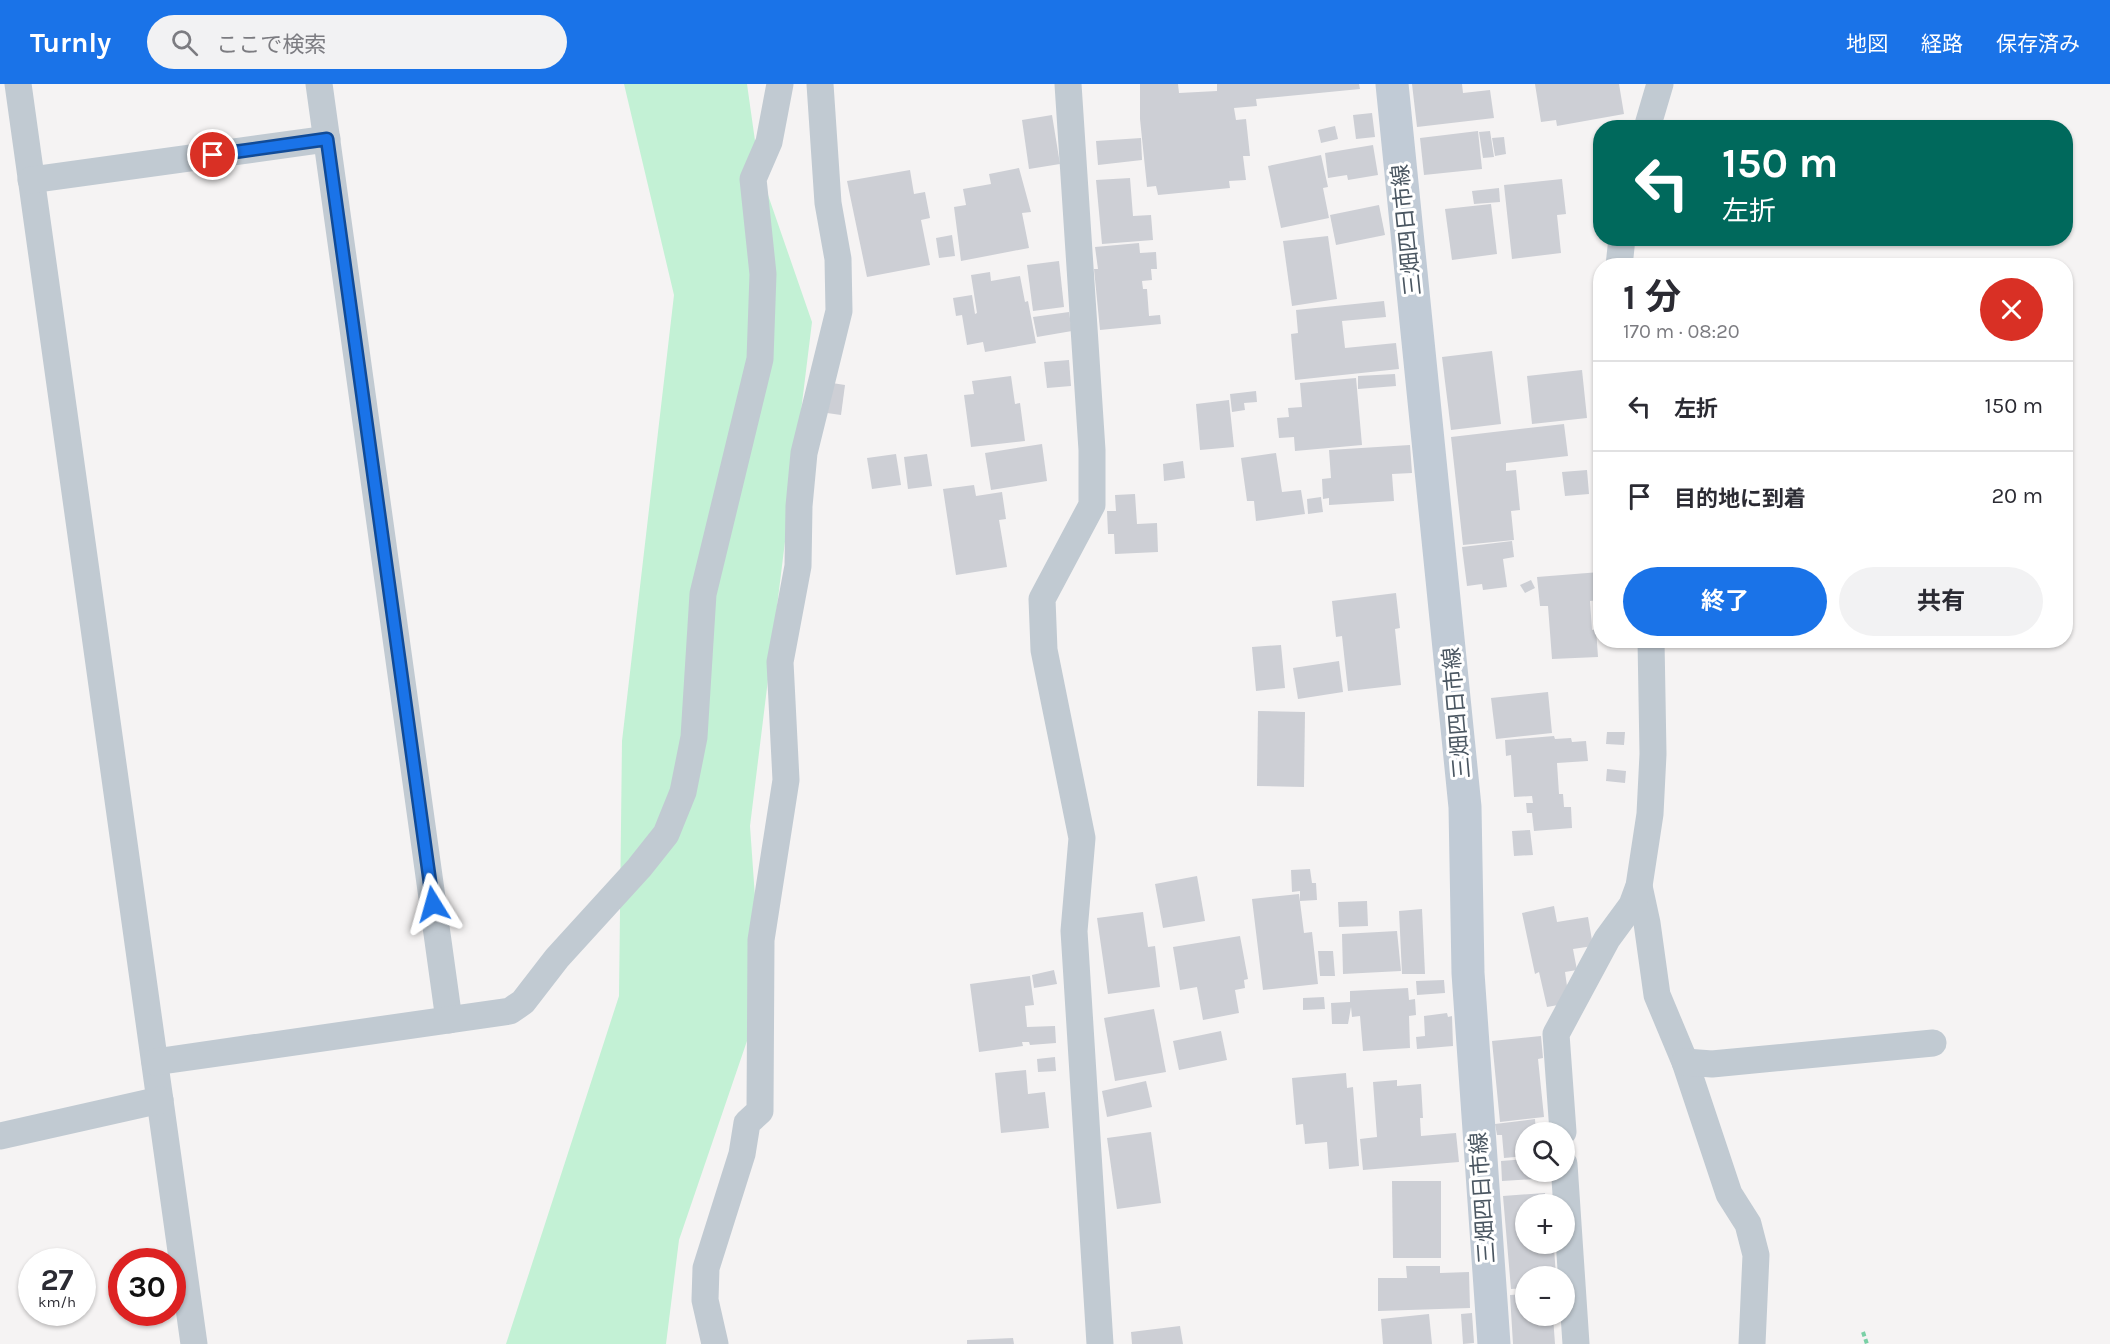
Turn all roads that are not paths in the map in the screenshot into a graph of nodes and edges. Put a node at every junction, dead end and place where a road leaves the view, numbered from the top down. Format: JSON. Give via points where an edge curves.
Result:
{"nodes":[{"id":1,"x":18,"y":84,"type":"edge"},
{"id":2,"x":319,"y":84,"type":"edge"},
{"id":3,"x":780,"y":84,"type":"edge"},
{"id":4,"x":820,"y":84,"type":"edge"},
{"id":5,"x":1068,"y":84,"type":"edge"},
{"id":6,"x":1392,"y":84,"type":"edge"},
{"id":7,"x":1660,"y":84,"type":"edge"},
{"id":8,"x":1649,"y":120,"type":"edge"},
{"id":9,"x":327,"y":139,"type":"junction"},
{"id":10,"x":31,"y":180,"type":"junction"},
{"id":11,"x":1651,"y":648,"type":"edge"},
{"id":12,"x":1639,"y":886,"type":"junction"},
{"id":13,"x":449,"y":1020,"type":"junction"},
{"id":14,"x":1933,"y":1042,"type":"dead end"},
{"id":15,"x":155,"y":1062,"type":"junction"},
{"id":16,"x":1685,"y":1062,"type":"junction"},
{"id":17,"x":160,"y":1100,"type":"junction"},
{"id":18,"x":1562,"y":1122,"type":"edge"},
{"id":19,"x":0,"y":1136,"type":"edge"},
{"id":20,"x":1565,"y":1182,"type":"edge"},
{"id":21,"x":194,"y":1344,"type":"edge"},
{"id":22,"x":715,"y":1344,"type":"edge"},
{"id":23,"x":1100,"y":1344,"type":"edge"},
{"id":24,"x":1494,"y":1344,"type":"edge"},
{"id":25,"x":1576,"y":1344,"type":"edge"},
{"id":26,"x":1752,"y":1344,"type":"edge"}],
"edges":[{"from":1,"to":10,"type":"street"},
{"from":2,"to":9,"type":"street"},
{"from":3,"to":13,"type":"street","via":[[769,142],[753,178],[763,274],[760,359],[704,594],[694,737],[683,792],[666,834],[523,1002],[510,1011]]},
{"from":4,"to":22,"type":"street","via":[[828,203],[838,259],[839,311],[804,453],[798,566],[780,662],[786,780],[761,940],[760,1111],[747,1124],[742,1154],[706,1268],[705,1300]]},
{"from":5,"to":23,"type":"street","via":[[1092,450],[1092,505],[1042,599],[1044,650],[1082,838],[1074,931]]},
{"from":6,"to":24,"type":"main road","name":"三畑四日市線","via":[[1465,807],[1468,973]]},
{"from":7,"to":8,"type":"street"},
{"from":9,"to":10,"type":"street"},
{"from":9,"to":13,"type":"street"},
{"from":10,"to":15,"type":"street"},
{"from":11,"to":12,"type":"street","via":[[1650,814]]},
{"from":12,"to":16,"type":"street","via":[[1656,995]]},
{"from":12,"to":18,"type":"street","via":[[1632,905],[1607,939],[1556,1034]]},
{"from":13,"to":15,"type":"street"},
{"from":14,"to":16,"type":"street","via":[[1712,1064]]},
{"from":15,"to":17,"type":"street"},
{"from":16,"to":26,"type":"street","via":[[1714,1154],[1729,1194],[1748,1224],[1753,1244],[1757,1285]]},
{"from":17,"to":19,"type":"street"},
{"from":17,"to":21,"type":"street"},
{"from":20,"to":25,"type":"street"}]}
